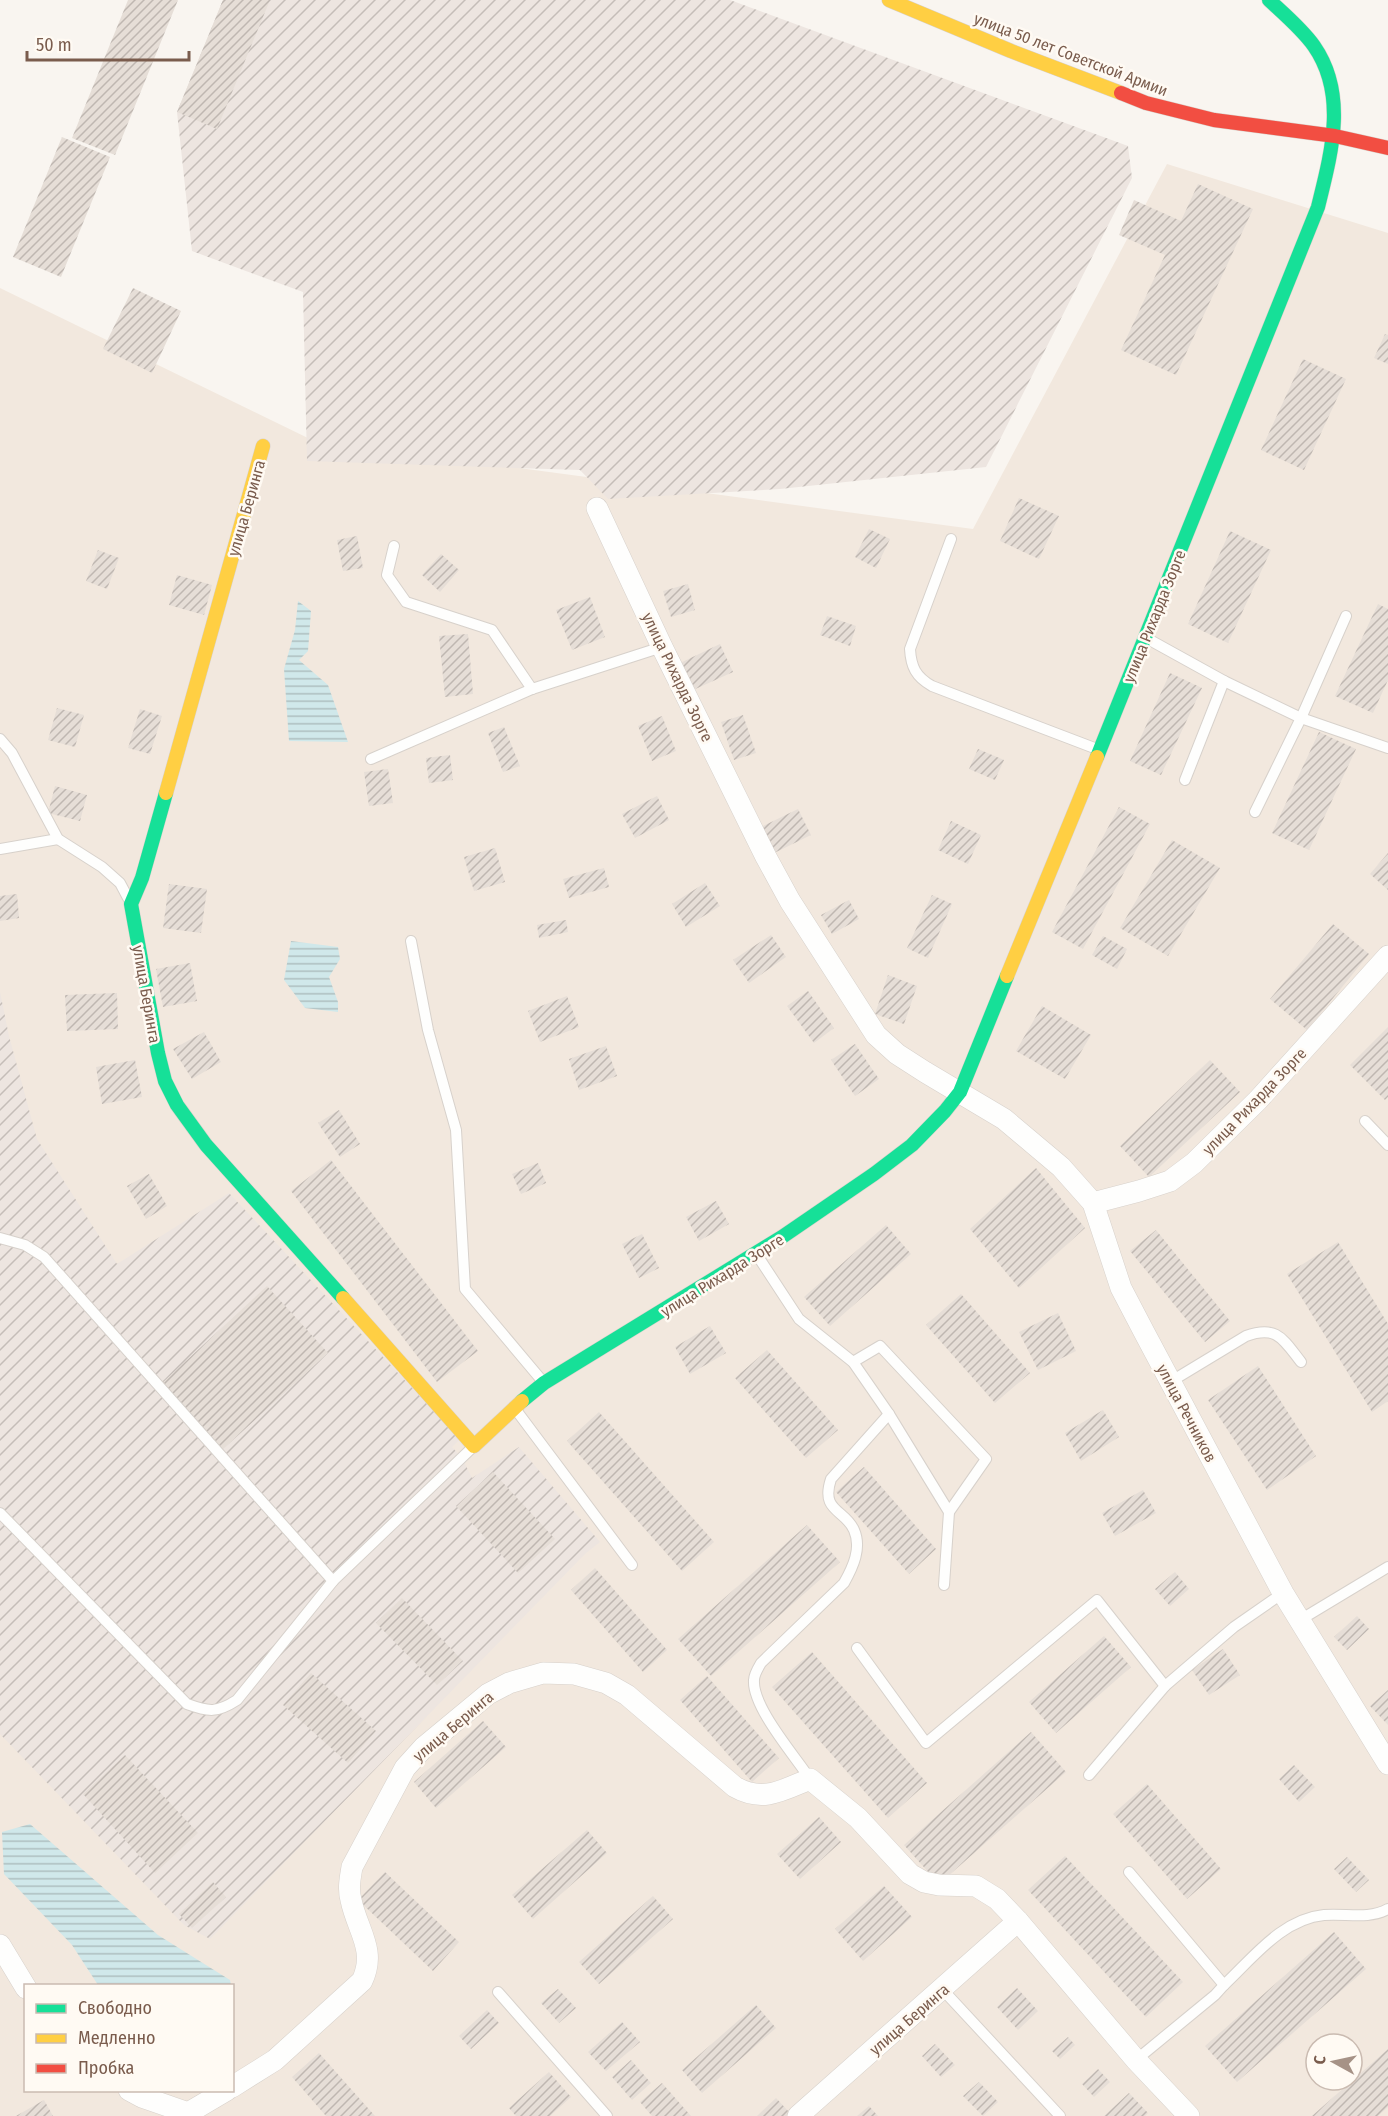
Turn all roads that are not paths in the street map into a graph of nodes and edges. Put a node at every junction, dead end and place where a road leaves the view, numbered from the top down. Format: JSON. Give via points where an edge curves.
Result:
{"nodes":[{"id":1,"x":889,"y":0,"type":"edge"},
{"id":2,"x":1269,"y":0,"type":"edge"},
{"id":3,"x":1335,"y":136,"type":"junction"},
{"id":4,"x":1388,"y":148,"type":"edge"},
{"id":5,"x":263,"y":446,"type":"dead end"},
{"id":6,"x":597,"y":508,"type":"dead end"},
{"id":7,"x":951,"y":539,"type":"dead end"},
{"id":8,"x":394,"y":546,"type":"dead end"},
{"id":9,"x":1347,"y":616,"type":"dead end"},
{"id":10,"x":1145,"y":638,"type":"junction"},
{"id":11,"x":662,"y":646,"type":"junction"},
{"id":12,"x":1224,"y":681,"type":"junction"},
{"id":13,"x":532,"y":689,"type":"junction"},
{"id":14,"x":1301,"y":718,"type":"junction"},
{"id":15,"x":0,"y":739,"type":"edge"},
{"id":16,"x":1388,"y":748,"type":"edge"},
{"id":17,"x":1100,"y":750,"type":"junction"},
{"id":18,"x":371,"y":759,"type":"dead end"},
{"id":19,"x":1185,"y":780,"type":"dead end"},
{"id":20,"x":1255,"y":812,"type":"dead end"},
{"id":21,"x":58,"y":839,"type":"junction"},
{"id":22,"x":0,"y":849,"type":"edge"},
{"id":23,"x":131,"y":904,"type":"junction"},
{"id":24,"x":411,"y":941,"type":"dead end"},
{"id":25,"x":1388,"y":956,"type":"edge"},
{"id":26,"x":960,"y":1092,"type":"junction"},
{"id":27,"x":1365,"y":1121,"type":"dead end"},
{"id":28,"x":1388,"y":1145,"type":"edge"},
{"id":29,"x":1093,"y":1203,"type":"junction"},
{"id":30,"x":0,"y":1238,"type":"edge"},
{"id":31,"x":757,"y":1255,"type":"junction"},
{"id":32,"x":853,"y":1362,"type":"junction"},
{"id":33,"x":1301,"y":1362,"type":"dead end"},
{"id":34,"x":1170,"y":1382,"type":"junction"},
{"id":35,"x":544,"y":1383,"type":"junction"},
{"id":36,"x":514,"y":1408,"type":"junction"},
{"id":37,"x":889,"y":1414,"type":"junction"},
{"id":38,"x":474,"y":1446,"type":"junction"},
{"id":39,"x":949,"y":1512,"type":"junction"},
{"id":40,"x":0,"y":1513,"type":"edge"},
{"id":41,"x":632,"y":1565,"type":"dead end"},
{"id":42,"x":1388,"y":1567,"type":"edge"},
{"id":43,"x":333,"y":1581,"type":"junction"},
{"id":44,"x":944,"y":1585,"type":"dead end"},
{"id":45,"x":1283,"y":1593,"type":"junction"},
{"id":46,"x":1300,"y":1620,"type":"junction"},
{"id":47,"x":857,"y":1648,"type":"dead end"},
{"id":48,"x":1165,"y":1686,"type":"junction"},
{"id":49,"x":1388,"y":1764,"type":"edge"},
{"id":50,"x":1089,"y":1775,"type":"dead end"},
{"id":51,"x":810,"y":1779,"type":"junction"},
{"id":52,"x":1129,"y":1872,"type":"dead end"},
{"id":53,"x":1388,"y":1909,"type":"edge"},
{"id":54,"x":1018,"y":1921,"type":"junction"},
{"id":55,"x":0,"y":1945,"type":"edge"},
{"id":56,"x":24,"y":1985,"type":"edge"},
{"id":57,"x":1224,"y":1985,"type":"junction"},
{"id":58,"x":943,"y":1990,"type":"junction"},
{"id":59,"x":498,"y":1992,"type":"dead end"},
{"id":60,"x":1136,"y":2060,"type":"junction"},
{"id":61,"x":234,"y":2086,"type":"edge"},
{"id":62,"x":131,"y":2092,"type":"edge"},
{"id":63,"x":225,"y":2092,"type":"edge"},
{"id":64,"x":190,"y":2114,"type":"edge"},
{"id":65,"x":607,"y":2116,"type":"edge"},
{"id":66,"x":798,"y":2116,"type":"edge"},
{"id":67,"x":1060,"y":2116,"type":"edge"},
{"id":68,"x":1188,"y":2116,"type":"edge"}],
"edges":[{"from":1,"to":3,"type":"street","name":"улица 50 лет Советской Армии","via":[[1146,103],[1214,120]]},
{"from":2,"to":3,"type":"street","name":"улица Рихарда Зорге","via":[[1315,48],[1327,70],[1334,95]]},
{"from":3,"to":4,"type":"street","name":"улица 50 лет Советской Армии"},
{"from":3,"to":10,"type":"street","name":"улица Рихарда Зорге","via":[[1318,207]]},
{"from":5,"to":23,"type":"street","name":"улица Беринга","via":[[142,878]]},
{"from":6,"to":11,"type":"street","name":"улица Рихарда Зорге"},
{"from":7,"to":17,"type":"lane","via":[[910,649],[911,664],[920,679]]},
{"from":8,"to":13,"type":"lane","via":[[387,575],[406,602],[492,630]]},
{"from":9,"to":14,"type":"lane"},
{"from":10,"to":12,"type":"lane"},
{"from":10,"to":17,"type":"street","name":"улица Рихарда Зорге"},
{"from":11,"to":13,"type":"lane"},
{"from":11,"to":26,"type":"street","name":"улица Рихарда Зорге","via":[[790,901],[876,1035],[897,1054]]},
{"from":12,"to":14,"type":"lane"},
{"from":12,"to":19,"type":"lane"},
{"from":13,"to":18,"type":"lane"},
{"from":14,"to":16,"type":"lane"},
{"from":14,"to":20,"type":"lane"},
{"from":15,"to":21,"type":"lane","via":[[12,753]]},
{"from":17,"to":26,"type":"street","name":"улица Рихарда Зорге"},
{"from":21,"to":22,"type":"lane"},
{"from":21,"to":23,"type":"lane","via":[[102,867],[120,884]]},
{"from":23,"to":38,"type":"street","name":"улица Беринга","via":[[158,1053],[165,1081],[177,1105],[206,1145]]},
{"from":24,"to":35,"type":"lane","via":[[428,1030],[456,1130],[465,1290]]},
{"from":25,"to":29,"type":"street","name":"улица Рихарда Зорге","via":[[1258,1100],[1194,1163],[1170,1181]]},
{"from":26,"to":29,"type":"street","name":"улица Речников","via":[[1004,1119],[1061,1167]]},
{"from":26,"to":31,"type":"street","name":"улица Рихарда Зорге","via":[[945,1113],[871,1178]]},
{"from":27,"to":28,"type":"lane"},
{"from":29,"to":34,"type":"street","name":"улица Речников","via":[[1121,1288]]},
{"from":30,"to":43,"type":"lane","via":[[26,1245],[44,1257]]},
{"from":31,"to":32,"type":"lane","via":[[799,1319]]},
{"from":31,"to":35,"type":"street","name":"улица Рихарда Зорге"},
{"from":32,"to":37,"type":"lane"},
{"from":32,"to":39,"type":"lane","via":[[880,1346],[986,1459]]},
{"from":33,"to":34,"type":"lane","via":[[1282,1337],[1259,1332]]},
{"from":34,"to":45,"type":"street","name":"улица Речников"},
{"from":35,"to":36,"type":"street","name":"улица Рихарда Зорге"},
{"from":36,"to":38,"type":"street","name":"улица Рихарда Зорге"},
{"from":36,"to":41,"type":"lane"},
{"from":37,"to":39,"type":"lane"},
{"from":37,"to":51,"type":"lane","via":[[831,1479],[828,1488],[832,1506],[854,1529],[857,1548],[853,1566],[844,1583],[761,1663],[754,1679],[755,1696],[762,1710]]},
{"from":38,"to":43,"type":"lane"},
{"from":39,"to":44,"type":"lane"},
{"from":40,"to":43,"type":"lane","via":[[188,1704],[203,1710],[221,1710],[237,1700]]},
{"from":42,"to":46,"type":"lane"},
{"from":45,"to":46,"type":"street","name":"улица Речников"},
{"from":45,"to":48,"type":"lane","via":[[1234,1627]]},
{"from":46,"to":49,"type":"street","name":"улица Речников"},
{"from":47,"to":48,"type":"lane","via":[[926,1743],[1096,1600]]},
{"from":48,"to":50,"type":"lane"},
{"from":51,"to":54,"type":"street","via":[[858,1818],[910,1874],[932,1884],[976,1886],[998,1899]]},
{"from":51,"to":61,"type":"street","name":"улица Беринга","via":[[776,1793],[747,1794],[627,1695],[606,1683],[573,1674],[543,1673],[488,1694],[424,1747],[405,1768],[352,1867],[351,1901],[369,1957],[362,1981],[275,2060]]},
{"from":52,"to":57,"type":"lane"},
{"from":53,"to":57,"type":"lane","via":[[1371,1915],[1325,1915],[1294,1923]]},
{"from":54,"to":58,"type":"street","name":"улица Беринга"},
{"from":54,"to":60,"type":"street"},
{"from":55,"to":56,"type":"street"},
{"from":57,"to":60,"type":"lane"},
{"from":58,"to":66,"type":"street","name":"улица Беринга"},
{"from":58,"to":67,"type":"lane"},
{"from":59,"to":65,"type":"lane"},
{"from":60,"to":68,"type":"street"},
{"from":62,"to":64,"type":"street"},
{"from":63,"to":64,"type":"street"}]}
